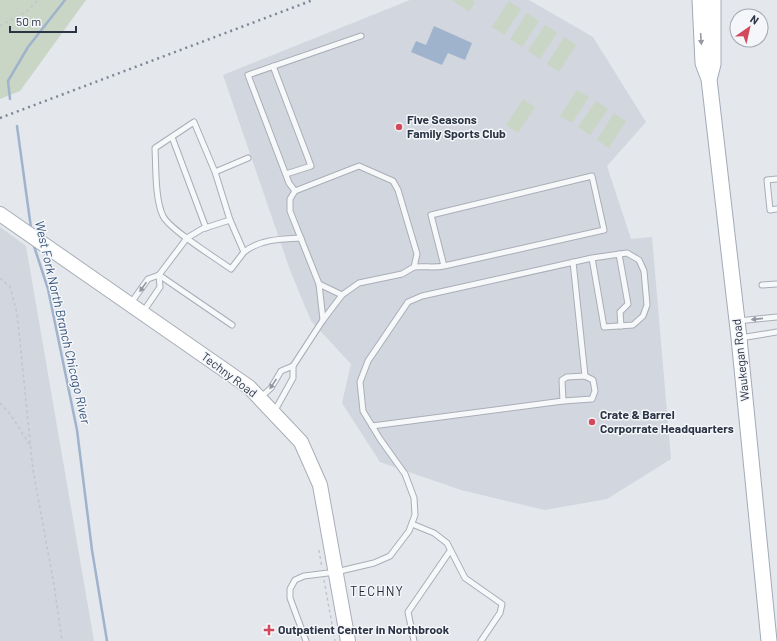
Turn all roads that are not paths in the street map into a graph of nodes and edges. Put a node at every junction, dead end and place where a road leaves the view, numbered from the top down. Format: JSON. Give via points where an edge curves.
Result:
{"nodes":[{"id":1,"x":700,"y":0,"type":"edge"},
{"id":2,"x":713,"y":0,"type":"edge"},
{"id":3,"x":361,"y":36,"type":"dead end"},
{"id":4,"x":273,"y":66,"type":"junction"},
{"id":5,"x":709,"y":79,"type":"junction"},
{"id":6,"x":172,"y":137,"type":"junction"},
{"id":7,"x":248,"y":158,"type":"dead end"},
{"id":8,"x":215,"y":172,"type":"junction"},
{"id":9,"x":286,"y":174,"type":"junction"},
{"id":10,"x":777,"y":179,"type":"edge"},
{"id":11,"x":295,"y":191,"type":"junction"},
{"id":12,"x":777,"y":209,"type":"edge"},
{"id":13,"x":0,"y":214,"type":"edge"},
{"id":14,"x":230,"y":220,"type":"junction"},
{"id":15,"x":206,"y":228,"type":"junction"},
{"id":16,"x":187,"y":238,"type":"junction"},
{"id":17,"x":301,"y":238,"type":"junction"},
{"id":18,"x":244,"y":252,"type":"junction"},
{"id":19,"x":619,"y":254,"type":"junction"},
{"id":20,"x":592,"y":258,"type":"junction"},
{"id":21,"x":573,"y":262,"type":"junction"},
{"id":22,"x":444,"y":266,"type":"junction"},
{"id":23,"x":414,"y":267,"type":"junction"},
{"id":24,"x":160,"y":275,"type":"junction"},
{"id":25,"x":319,"y":284,"type":"junction"},
{"id":26,"x":777,"y":284,"type":"edge"},
{"id":27,"x":762,"y":285,"type":"dead end"},
{"id":28,"x":342,"y":295,"type":"junction"},
{"id":29,"x":130,"y":305,"type":"junction"},
{"id":30,"x":142,"y":313,"type":"junction"},
{"id":31,"x":777,"y":317,"type":"edge"},
{"id":32,"x":323,"y":320,"type":"junction"},
{"id":33,"x":737,"y":321,"type":"junction"},
{"id":34,"x":232,"y":325,"type":"dead end"},
{"id":35,"x":621,"y":326,"type":"junction"},
{"id":36,"x":777,"y":332,"type":"edge"},
{"id":37,"x":739,"y":338,"type":"junction"},
{"id":38,"x":293,"y":366,"type":"junction"},
{"id":39,"x":585,"y":376,"type":"junction"},
{"id":40,"x":259,"y":398,"type":"junction"},
{"id":41,"x":564,"y":401,"type":"junction"},
{"id":42,"x":274,"y":413,"type":"junction"},
{"id":43,"x":372,"y":426,"type":"junction"},
{"id":44,"x":412,"y":524,"type":"junction"},
{"id":45,"x":450,"y":551,"type":"junction"},
{"id":46,"x":329,"y":573,"type":"junction"},
{"id":47,"x":306,"y":641,"type":"edge"},
{"id":48,"x":348,"y":641,"type":"edge"},
{"id":49,"x":414,"y":641,"type":"edge"},
{"id":50,"x":481,"y":641,"type":"edge"},
{"id":51,"x":769,"y":641,"type":"edge"}],
"edges":[{"from":1,"to":5,"type":"main road","name":"Waukegan Road","one_way":true,"via":[[703,63]]},
{"from":2,"to":5,"type":"main road","name":"Waukegan Road","via":[[713,64]]},
{"from":3,"to":4,"type":"lane"},
{"from":4,"to":9,"type":"lane","via":[[310,166]]},
{"from":4,"to":9,"type":"lane","via":[[248,75]]},
{"from":5,"to":33,"type":"main road","name":"Waukegan Road"},
{"from":6,"to":8,"type":"lane","via":[[194,122]]},
{"from":6,"to":15,"type":"lane"},
{"from":6,"to":16,"type":"lane","via":[[155,148],[159,199],[163,216],[174,229]]},
{"from":7,"to":8,"type":"lane"},
{"from":8,"to":14,"type":"lane"},
{"from":9,"to":11,"type":"lane"},
{"from":10,"to":12,"type":"lane","via":[[767,180],[770,210]]},
{"from":11,"to":17,"type":"lane","via":[[290,199],[290,211]]},
{"from":11,"to":23,"type":"lane","via":[[359,166],[393,181],[417,254]]},
{"from":13,"to":29,"type":"main road","name":"Techny Road"},
{"from":14,"to":15,"type":"lane"},
{"from":14,"to":18,"type":"lane"},
{"from":15,"to":16,"type":"lane"},
{"from":16,"to":18,"type":"lane","via":[[231,269]]},
{"from":16,"to":24,"type":"lane"},
{"from":17,"to":18,"type":"lane","via":[[254,244]]},
{"from":17,"to":25,"type":"lane"},
{"from":19,"to":20,"type":"lane"},
{"from":19,"to":35,"type":"lane","via":[[628,304],[620,312]]},
{"from":19,"to":35,"type":"lane","via":[[627,253],[639,260],[644,270],[647,305],[643,316],[633,325]]},
{"from":20,"to":21,"type":"lane"},
{"from":20,"to":35,"type":"lane","via":[[604,328]]},
{"from":21,"to":39,"type":"lane"},
{"from":21,"to":43,"type":"lane","via":[[434,293],[408,302],[368,361],[360,382],[363,411]]},
{"from":22,"to":22,"type":"lane","via":[[604,230],[592,176],[431,215]]},
{"from":22,"to":23,"type":"lane"},
{"from":23,"to":28,"type":"lane","via":[[402,274],[359,283]]},
{"from":24,"to":29,"type":"lane","one_way":true,"via":[[148,279]]},
{"from":24,"to":30,"type":"lane","via":[[160,287]]},
{"from":24,"to":34,"type":"lane"},
{"from":25,"to":28,"type":"lane"},
{"from":25,"to":32,"type":"lane"},
{"from":26,"to":27,"type":"lane"},
{"from":28,"to":32,"type":"lane"},
{"from":29,"to":30,"type":"main road","name":"Techny Road"},
{"from":30,"to":40,"type":"main road","name":"Techny Road","via":[[248,387]]},
{"from":31,"to":33,"type":"lane","one_way":true},
{"from":32,"to":38,"type":"lane"},
{"from":33,"to":37,"type":"main road","name":"Waukegan Road"},
{"from":36,"to":37,"type":"lane"},
{"from":37,"to":51,"type":"main road","name":"Waukegan Road"},
{"from":38,"to":40,"type":"lane","one_way":true,"via":[[281,371],[271,388]]},
{"from":38,"to":42,"type":"lane","via":[[293,378]]},
{"from":39,"to":41,"type":"lane","via":[[562,380]]},
{"from":39,"to":41,"type":"lane","via":[[593,380],[595,391],[592,399]]},
{"from":40,"to":42,"type":"main road","name":"Techny Road"},
{"from":41,"to":43,"type":"lane"},
{"from":42,"to":46,"type":"main road","name":"Techny Road","via":[[301,442],[320,485]]},
{"from":43,"to":44,"type":"lane","via":[[405,474],[414,498],[415,515]]},
{"from":44,"to":45,"type":"lane","via":[[434,533],[447,543]]},
{"from":44,"to":46,"type":"lane","via":[[390,556],[374,563]]},
{"from":45,"to":49,"type":"lane","via":[[408,612]]},
{"from":45,"to":50,"type":"lane","via":[[465,578],[502,604],[500,613]]},
{"from":46,"to":47,"type":"lane","via":[[304,576],[295,580],[290,589],[290,598]]},
{"from":46,"to":48,"type":"main road","name":"Techny Road"}]}
